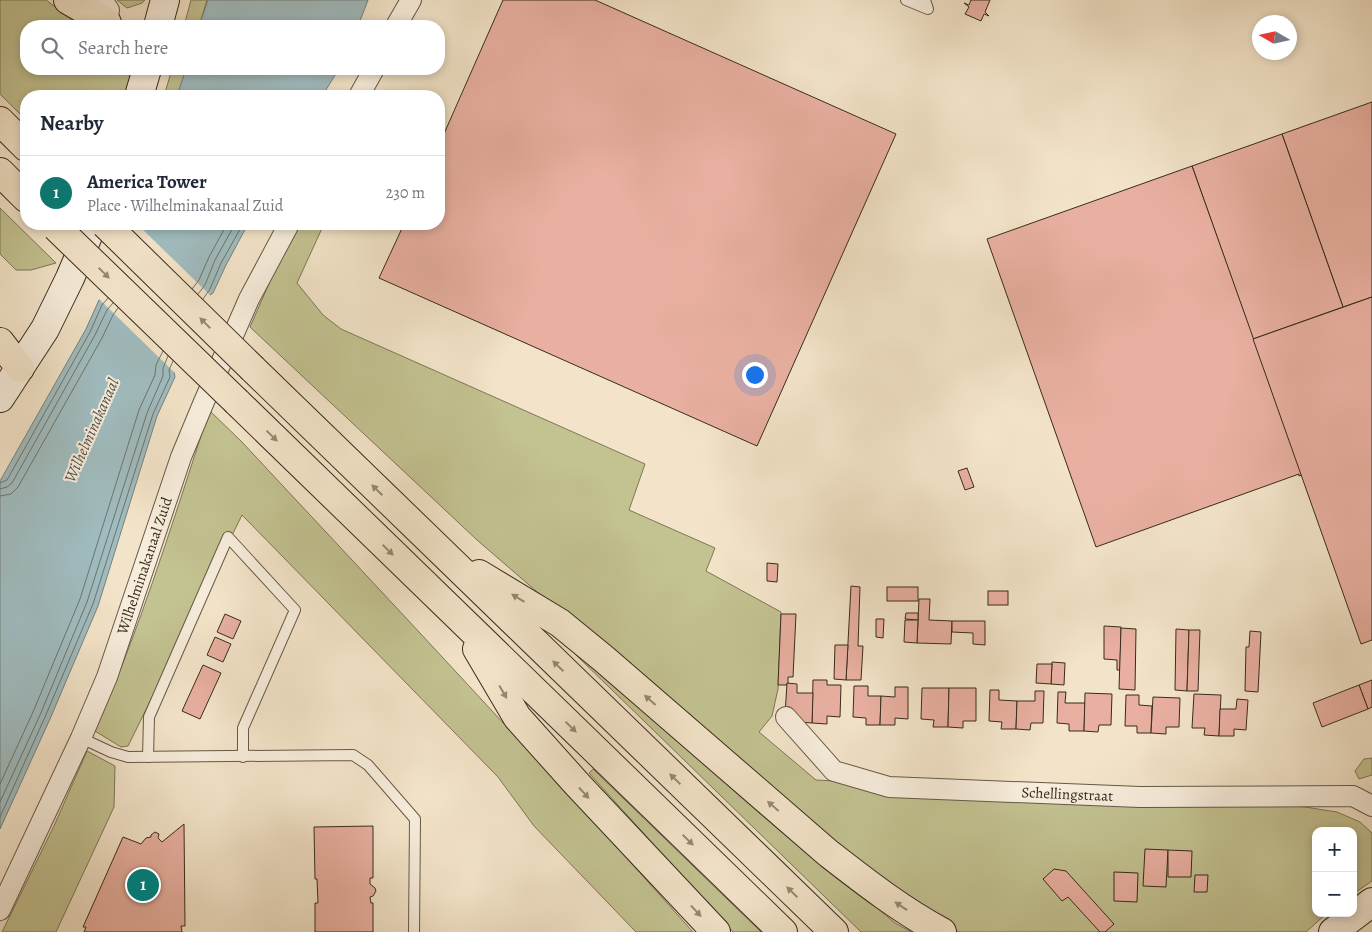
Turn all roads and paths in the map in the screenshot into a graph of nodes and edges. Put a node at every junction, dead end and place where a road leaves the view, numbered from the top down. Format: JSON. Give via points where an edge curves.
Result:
{"nodes":[{"id":1,"x":68,"y":0,"type":"edge"},
{"id":2,"x":165,"y":0,"type":"edge"},
{"id":3,"x":412,"y":0,"type":"edge"},
{"id":4,"x":906,"y":0,"type":"edge"},
{"id":5,"x":925,"y":0,"type":"edge"},
{"id":6,"x":110,"y":17,"type":"edge"},
{"id":7,"x":160,"y":20,"type":"edge"},
{"id":8,"x":400,"y":20,"type":"edge"},
{"id":9,"x":145,"y":75,"type":"edge"},
{"id":10,"x":371,"y":75,"type":"edge"},
{"id":11,"x":141,"y":90,"type":"edge"},
{"id":12,"x":362,"y":90,"type":"edge"},
{"id":13,"x":0,"y":121,"type":"edge"},
{"id":14,"x":20,"y":141,"type":"edge"},
{"id":15,"x":0,"y":172,"type":"edge"},
{"id":16,"x":20,"y":192,"type":"edge"},
{"id":17,"x":60,"y":230,"type":"edge"},
{"id":18,"x":90,"y":230,"type":"edge"},
{"id":19,"x":111,"y":230,"type":"edge"},
{"id":20,"x":286,"y":230,"type":"edge"},
{"id":21,"x":0,"y":342,"type":"edge"},
{"id":22,"x":20,"y":368,"type":"junction"},
{"id":23,"x":0,"y":398,"type":"edge"},
{"id":24,"x":437,"y":549,"type":"junction"},
{"id":25,"x":460,"y":620,"type":"junction"},
{"id":26,"x":786,"y":717,"type":"dead end"},
{"id":27,"x":81,"y":738,"type":"junction"},
{"id":28,"x":148,"y":757,"type":"junction"},
{"id":29,"x":243,"y":757,"type":"junction"},
{"id":30,"x":1372,"y":806,"type":"edge"},
{"id":31,"x":1372,"y":902,"type":"edge"},
{"id":32,"x":0,"y":910,"type":"edge"},
{"id":33,"x":414,"y":932,"type":"edge"},
{"id":34,"x":716,"y":932,"type":"edge"},
{"id":35,"x":783,"y":932,"type":"edge"},
{"id":36,"x":834,"y":932,"type":"edge"},
{"id":37,"x":942,"y":932,"type":"edge"},
{"id":38,"x":1333,"y":932,"type":"edge"}],
"edges":[{"from":1,"to":6,"type":"highway"},
{"from":2,"to":7,"type":"street"},
{"from":3,"to":8,"type":"street"},
{"from":4,"to":5,"type":"lane","via":[[928,9]]},
{"from":9,"to":11,"type":"street"},
{"from":10,"to":12,"type":"street"},
{"from":13,"to":14,"type":"highway"},
{"from":15,"to":16,"type":"highway"},
{"from":17,"to":25,"type":"highway","one_way":true,"bridge":true},
{"from":18,"to":22,"type":"street","via":[[49,320]]},
{"from":24,"to":19,"type":"highway","one_way":true,"bridge":true},
{"from":20,"to":27,"type":"street","name":"Wilhelminakanaal Zuid","via":[[249,299],[180,457],[107,677]]},
{"from":21,"to":22,"type":"highway"},
{"from":22,"to":23,"type":"street"},
{"from":36,"to":24,"type":"highway","one_way":true},
{"from":37,"to":24,"type":"highway","one_way":true,"via":[[866,883],[828,853],[560,623]]},
{"from":25,"to":34,"type":"highway","one_way":true,"via":[[517,717]]},
{"from":25,"to":35,"type":"highway","one_way":true},
{"from":26,"to":30,"type":"street","name":"Schellingstraat","via":[[834,770],[889,788],[1140,797],[1353,796]]},
{"from":27,"to":28,"type":"lane","via":[[128,757]]},
{"from":27,"to":32,"type":"street","name":"Wilhelminakanaal Zuid"},
{"from":28,"to":29,"type":"lane"},
{"from":28,"to":29,"type":"lane","via":[[149,717],[228,537],[295,610],[244,728]]},
{"from":29,"to":33,"type":"lane","via":[[353,755],[368,765],[416,819]]},
{"from":31,"to":38,"type":"street"}]}
